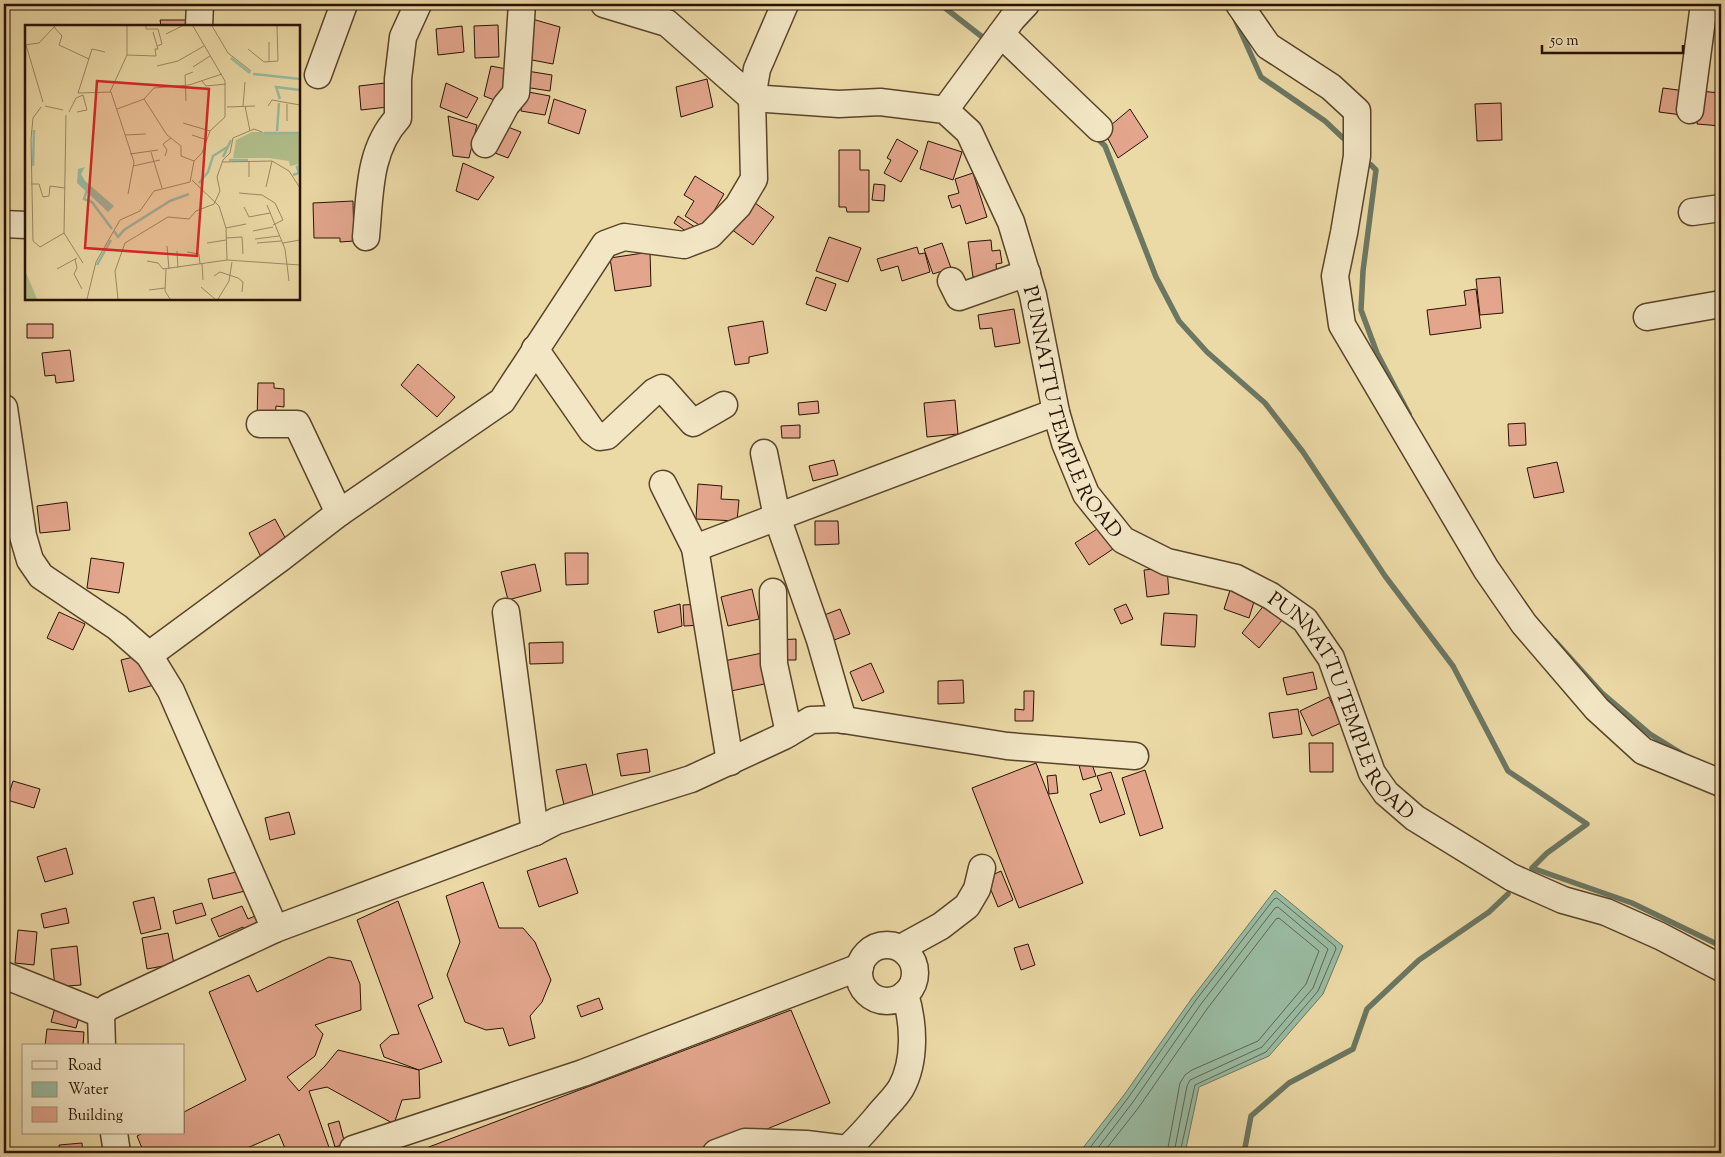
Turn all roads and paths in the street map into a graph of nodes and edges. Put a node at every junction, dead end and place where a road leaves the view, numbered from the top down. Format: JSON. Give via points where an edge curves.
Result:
{"nodes":[{"id":1,"x":200,"y":4,"type":"edge"},
{"id":2,"x":344,"y":4,"type":"edge"},
{"id":3,"x":418,"y":4,"type":"edge"},
{"id":4,"x":522,"y":4,"type":"edge"},
{"id":5,"x":604,"y":4,"type":"edge"},
{"id":6,"x":785,"y":4,"type":"edge"},
{"id":7,"x":1026,"y":4,"type":"edge"},
{"id":8,"x":1239,"y":4,"type":"edge"},
{"id":9,"x":1704,"y":4,"type":"edge"},
{"id":10,"x":199,"y":25,"type":"edge"},
{"id":11,"x":1001,"y":34,"type":"junction"},
{"id":12,"x":318,"y":75,"type":"dead end"},
{"id":13,"x":752,"y":98,"type":"junction"},
{"id":14,"x":945,"y":110,"type":"junction"},
{"id":15,"x":1690,"y":110,"type":"dead end"},
{"id":16,"x":1099,"y":128,"type":"dead end"},
{"id":17,"x":485,"y":144,"type":"dead end"},
{"id":18,"x":1721,"y":208,"type":"edge"},
{"id":19,"x":1692,"y":212,"type":"dead end"},
{"id":20,"x":4,"y":224,"type":"edge"},
{"id":21,"x":25,"y":225,"type":"edge"},
{"id":22,"x":366,"y":237,"type":"dead end"},
{"id":23,"x":1027,"y":273,"type":"junction"},
{"id":24,"x":951,"y":281,"type":"dead end"},
{"id":25,"x":1721,"y":304,"type":"edge"},
{"id":26,"x":1647,"y":318,"type":"dead end"},
{"id":27,"x":536,"y":349,"type":"junction"},
{"id":28,"x":724,"y":405,"type":"dead end"},
{"id":29,"x":4,"y":408,"type":"edge"},
{"id":30,"x":1056,"y":412,"type":"junction"},
{"id":31,"x":260,"y":424,"type":"dead end"},
{"id":32,"x":764,"y":453,"type":"dead end"},
{"id":33,"x":663,"y":484,"type":"dead end"},
{"id":34,"x":339,"y":513,"type":"junction"},
{"id":35,"x":777,"y":517,"type":"junction"},
{"id":36,"x":695,"y":548,"type":"junction"},
{"id":37,"x":773,"y":592,"type":"dead end"},
{"id":38,"x":506,"y":612,"type":"dead end"},
{"id":39,"x":149,"y":655,"type":"junction"},
{"id":40,"x":843,"y":720,"type":"junction"},
{"id":41,"x":789,"y":733,"type":"junction"},
{"id":42,"x":1135,"y":756,"type":"dead end"},
{"id":43,"x":730,"y":762,"type":"junction"},
{"id":44,"x":1721,"y":783,"type":"edge"},
{"id":45,"x":535,"y":832,"type":"junction"},
{"id":46,"x":982,"y":868,"type":"dead end"},
{"id":47,"x":276,"y":929,"type":"junction"},
{"id":48,"x":901,"y":948,"type":"junction"},
{"id":49,"x":860,"y":967,"type":"junction"},
{"id":50,"x":1721,"y":968,"type":"edge"},
{"id":51,"x":4,"y":975,"type":"edge"},
{"id":52,"x":905,"y":994,"type":"junction"},
{"id":53,"x":102,"y":1014,"type":"junction"},
{"id":54,"x":102,"y":1044,"type":"edge"},
{"id":55,"x":114,"y":1134,"type":"edge"},
{"id":56,"x":353,"y":1149,"type":"dead end"},
{"id":57,"x":845,"y":1151,"type":"edge"},
{"id":58,"x":117,"y":1153,"type":"edge"},
{"id":59,"x":716,"y":1153,"type":"edge"}],
"edges":[{"from":1,"to":10,"type":"street"},
{"from":2,"to":12,"type":"street"},
{"from":3,"to":22,"type":"street","via":[[403,37],[398,118],[378,149],[372,175]]},
{"from":4,"to":17,"type":"street","via":[[516,93]]},
{"from":5,"to":13,"type":"street","via":[[666,23]]},
{"from":6,"to":13,"type":"street","via":[[757,69]]},
{"from":7,"to":11,"type":"street"},
{"from":8,"to":44,"type":"street","via":[[1268,46],[1330,87],[1357,111],[1357,156],[1335,276],[1342,325],[1486,569],[1524,624],[1597,708],[1643,751]]},
{"from":9,"to":15,"type":"street"},
{"from":11,"to":14,"type":"street"},
{"from":11,"to":16,"type":"street"},
{"from":13,"to":14,"type":"street","via":[[839,104],[880,102]]},
{"from":13,"to":27,"type":"street","via":[[754,179],[738,206],[710,235],[684,245],[624,237],[605,244]]},
{"from":14,"to":23,"type":"street","name":"PUNNATTU TEMPLE ROAD","via":[[969,132],[1011,222]]},
{"from":18,"to":19,"type":"street"},
{"from":20,"to":21,"type":"street"},
{"from":23,"to":24,"type":"street","via":[[959,298]]},
{"from":23,"to":30,"type":"street","name":"PUNNATTU TEMPLE ROAD"},
{"from":25,"to":26,"type":"street"},
{"from":27,"to":28,"type":"street","via":[[592,431],[600,437],[607,436],[662,388],[693,423]]},
{"from":27,"to":34,"type":"street","via":[[502,401]]},
{"from":29,"to":39,"type":"street","via":[[23,536],[30,560],[41,576],[116,627]]},
{"from":30,"to":35,"type":"street"},
{"from":30,"to":50,"type":"street","name":"PUNNATTU TEMPLE ROAD","via":[[1086,494],[1123,540],[1167,562],[1236,578],[1271,596],[1305,620],[1331,658],[1372,773],[1386,793],[1416,818],[1511,877],[1563,900],[1615,916]]},
{"from":31,"to":34,"type":"street","via":[[297,424]]},
{"from":32,"to":35,"type":"street"},
{"from":33,"to":36,"type":"street"},
{"from":34,"to":39,"type":"street"},
{"from":35,"to":36,"type":"street"},
{"from":35,"to":40,"type":"street","via":[[820,640]]},
{"from":36,"to":43,"type":"street"},
{"from":37,"to":41,"type":"street","via":[[774,664]]},
{"from":38,"to":45,"type":"street"},
{"from":39,"to":47,"type":"street","via":[[171,691]]},
{"from":40,"to":41,"type":"street","via":[[811,720]]},
{"from":40,"to":42,"type":"street","via":[[1007,746]]},
{"from":41,"to":43,"type":"street"},
{"from":43,"to":45,"type":"street","via":[[691,779],[556,821]]},
{"from":45,"to":47,"type":"street"},
{"from":46,"to":48,"type":"street","via":[[977,889],[967,906],[941,926]]},
{"from":47,"to":53,"type":"street","via":[[108,1007]]},
{"from":48,"to":49,"type":"street","via":[[876,947],[865,955]]},
{"from":48,"to":52,"type":"street","via":[[911,958],[915,970],[913,983]]},
{"from":49,"to":52,"type":"street","via":[[860,981],[867,993],[879,1000],[893,1000]]},
{"from":49,"to":56,"type":"street","via":[[583,1073]]},
{"from":51,"to":53,"type":"street"},
{"from":52,"to":57,"type":"street","via":[[910,1010],[912,1041],[910,1064],[901,1088]]},
{"from":53,"to":54,"type":"street"},
{"from":55,"to":58,"type":"street"},
{"from":57,"to":59,"type":"street","via":[[806,1144],[745,1142]]}]}
